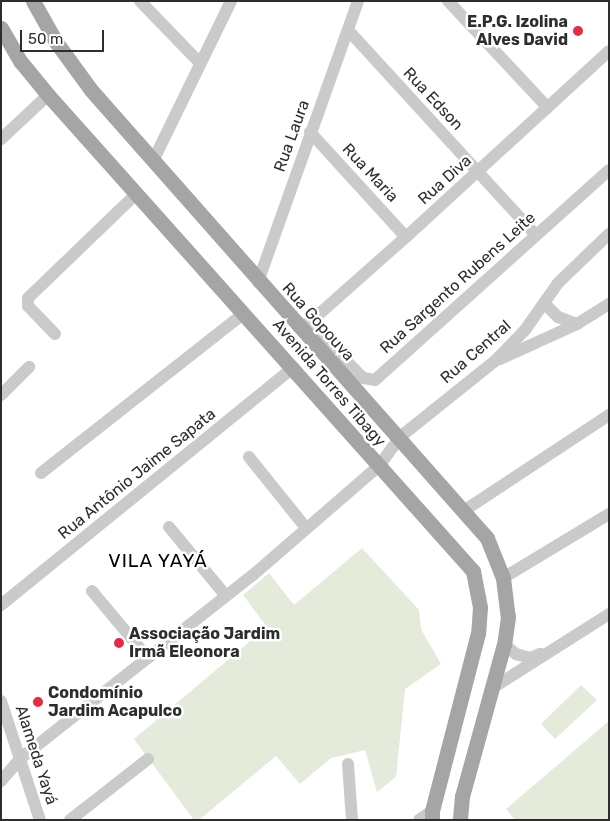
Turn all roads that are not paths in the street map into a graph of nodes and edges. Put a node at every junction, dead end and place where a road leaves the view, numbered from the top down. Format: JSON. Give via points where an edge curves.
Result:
{"nodes":[{"id":1,"x":33,"y":1,"type":"edge"},
{"id":2,"x":140,"y":1,"type":"edge"},
{"id":3,"x":231,"y":1,"type":"edge"},
{"id":4,"x":358,"y":1,"type":"edge"},
{"id":5,"x":448,"y":1,"type":"edge"},
{"id":6,"x":1,"y":28,"type":"edge"},
{"id":7,"x":348,"y":30,"type":"junction"},
{"id":8,"x":609,"y":51,"type":"edge"},
{"id":9,"x":199,"y":62,"type":"junction"},
{"id":10,"x":48,"y":95,"type":"junction"},
{"id":11,"x":548,"y":108,"type":"junction"},
{"id":12,"x":310,"y":132,"type":"junction"},
{"id":13,"x":1,"y":139,"type":"edge"},
{"id":14,"x":153,"y":161,"type":"junction"},
{"id":15,"x":609,"y":170,"type":"edge"},
{"id":16,"x":478,"y":172,"type":"junction"},
{"id":17,"x":136,"y":194,"type":"junction"},
{"id":18,"x":535,"y":234,"type":"junction"},
{"id":19,"x":609,"y":234,"type":"edge"},
{"id":20,"x":406,"y":237,"type":"junction"},
{"id":21,"x":258,"y":282,"type":"junction"},
{"id":22,"x":545,"y":304,"type":"junction"},
{"id":23,"x":609,"y":304,"type":"edge"},
{"id":24,"x":244,"y":314,"type":"junction"},
{"id":25,"x":577,"y":324,"type":"junction"},
{"id":26,"x":304,"y":325,"type":"junction"},
{"id":27,"x":55,"y":334,"type":"dead end"},
{"id":28,"x":495,"y":361,"type":"junction"},
{"id":29,"x":29,"y":367,"type":"dead end"},
{"id":30,"x":294,"y":367,"type":"junction"},
{"id":31,"x":1,"y":395,"type":"edge"},
{"id":32,"x":609,"y":415,"type":"edge"},
{"id":33,"x":400,"y":437,"type":"junction"},
{"id":34,"x":249,"y":457,"type":"dead end"},
{"id":35,"x":379,"y":466,"type":"junction"},
{"id":36,"x":41,"y":473,"type":"dead end"},
{"id":37,"x":465,"y":510,"type":"junction"},
{"id":38,"x":609,"y":514,"type":"edge"},
{"id":39,"x":169,"y":527,"type":"dead end"},
{"id":40,"x":306,"y":528,"type":"junction"},
{"id":41,"x":503,"y":578,"type":"junction"},
{"id":42,"x":92,"y":591,"type":"dead end"},
{"id":43,"x":226,"y":596,"type":"junction"},
{"id":44,"x":1,"y":605,"type":"edge"},
{"id":45,"x":609,"y":614,"type":"edge"},
{"id":46,"x":504,"y":644,"type":"junction"},
{"id":47,"x":552,"y":650,"type":"junction"},
{"id":48,"x":148,"y":658,"type":"junction"},
{"id":49,"x":491,"y":689,"type":"junction"},
{"id":50,"x":1,"y":701,"type":"edge"},
{"id":51,"x":21,"y":758,"type":"junction"},
{"id":52,"x":148,"y":759,"type":"dead end"},
{"id":53,"x":348,"y":764,"type":"dead end"},
{"id":54,"x":1,"y":780,"type":"edge"},
{"id":55,"x":86,"y":815,"type":"edge"},
{"id":56,"x":432,"y":815,"type":"edge"},
{"id":57,"x":40,"y":820,"type":"edge"},
{"id":58,"x":70,"y":820,"type":"edge"},
{"id":59,"x":352,"y":820,"type":"edge"},
{"id":60,"x":419,"y":820,"type":"edge"},
{"id":61,"x":460,"y":820,"type":"edge"}],
"edges":[{"from":1,"to":14,"type":"main road","name":"Rua Gopouva","via":[[56,42],[91,90]]},
{"from":2,"to":9,"type":"street"},
{"from":3,"to":9,"type":"street"},
{"from":4,"to":7,"type":"street","name":"Rua Laura"},
{"from":5,"to":11,"type":"street"},
{"from":6,"to":10,"type":"main road","name":"Avenida Torres Tibagy"},
{"from":7,"to":12,"type":"street","name":"Rua Laura"},
{"from":7,"to":16,"type":"street","name":"Rua Edson"},
{"from":8,"to":11,"type":"street","name":"Rua Diva"},
{"from":9,"to":14,"type":"street"},
{"from":10,"to":13,"type":"street"},
{"from":10,"to":17,"type":"main road","name":"Avenida Torres Tibagy"},
{"from":11,"to":16,"type":"street","name":"Rua Diva"},
{"from":12,"to":20,"type":"street","name":"Rua Maria"},
{"from":12,"to":21,"type":"street","name":"Rua Laura"},
{"from":14,"to":21,"type":"main road","name":"Rua Gopouva"},
{"from":15,"to":18,"type":"street","name":"Rua Sargento Rubens Leite"},
{"from":16,"to":18,"type":"street","name":"Rua Edson"},
{"from":16,"to":20,"type":"street","name":"Rua Diva"},
{"from":17,"to":24,"type":"main road","name":"Avenida Torres Tibagy"},
{"from":17,"to":27,"type":"street","via":[[28,298],[28,306]]},
{"from":18,"to":26,"type":"street","name":"Rua Sargento Rubens Leite","via":[[376,380],[363,378]]},
{"from":19,"to":22,"type":"street","name":"Rua Central","via":[[558,283]]},
{"from":20,"to":26,"type":"street","name":"Rua Diva"},
{"from":21,"to":26,"type":"main road","name":"Rua Gopouva"},
{"from":22,"to":25,"type":"street","via":[[558,317]]},
{"from":22,"to":28,"type":"street","name":"Rua Central"},
{"from":23,"to":25,"type":"street"},
{"from":24,"to":30,"type":"main road","name":"Avenida Torres Tibagy"},
{"from":24,"to":36,"type":"street"},
{"from":25,"to":28,"type":"street"},
{"from":26,"to":33,"type":"main road","name":"Rua Gopouva"},
{"from":28,"to":33,"type":"street","name":"Rua Central"},
{"from":29,"to":31,"type":"street"},
{"from":30,"to":35,"type":"main road","name":"Avenida Torres Tibagy"},
{"from":30,"to":44,"type":"street","name":"Rua Antônio Jaime Sapata"},
{"from":32,"to":37,"type":"street"},
{"from":33,"to":35,"type":"street","name":"Rua Central"},
{"from":33,"to":37,"type":"main road","name":"Rua Gopouva"},
{"from":34,"to":40,"type":"street"},
{"from":35,"to":40,"type":"street","name":"Rua Central"},
{"from":35,"to":56,"type":"main road","name":"Avenida Torres Tibagy","via":[[452,545],[473,571],[478,584],[478,633]]},
{"from":37,"to":41,"type":"main road","name":"Rua Gopouva","via":[[487,538]]},
{"from":38,"to":41,"type":"street"},
{"from":39,"to":43,"type":"street"},
{"from":40,"to":43,"type":"street","name":"Rua Central"},
{"from":41,"to":46,"type":"main road","name":"Rua Gopouva","via":[[508,611]]},
{"from":42,"to":48,"type":"street"},
{"from":43,"to":48,"type":"street","name":"Rua Central"},
{"from":45,"to":47,"type":"street"},
{"from":46,"to":47,"type":"street","via":[[516,654],[530,658]]},
{"from":46,"to":49,"type":"main road","name":"Rua Gopouva"},
{"from":47,"to":49,"type":"street"},
{"from":48,"to":51,"type":"street","name":"Rua Central"},
{"from":49,"to":61,"type":"main road","name":"Rua Gopouva","via":[[462,796]]},
{"from":50,"to":51,"type":"street","name":"Alameda Yayá"},
{"from":51,"to":54,"type":"street","name":"Rua Central"},
{"from":51,"to":57,"type":"street","name":"Alameda Yayá"},
{"from":52,"to":55,"type":"street"},
{"from":53,"to":59,"type":"street"},
{"from":55,"to":58,"type":"street"},
{"from":56,"to":60,"type":"street"}]}
